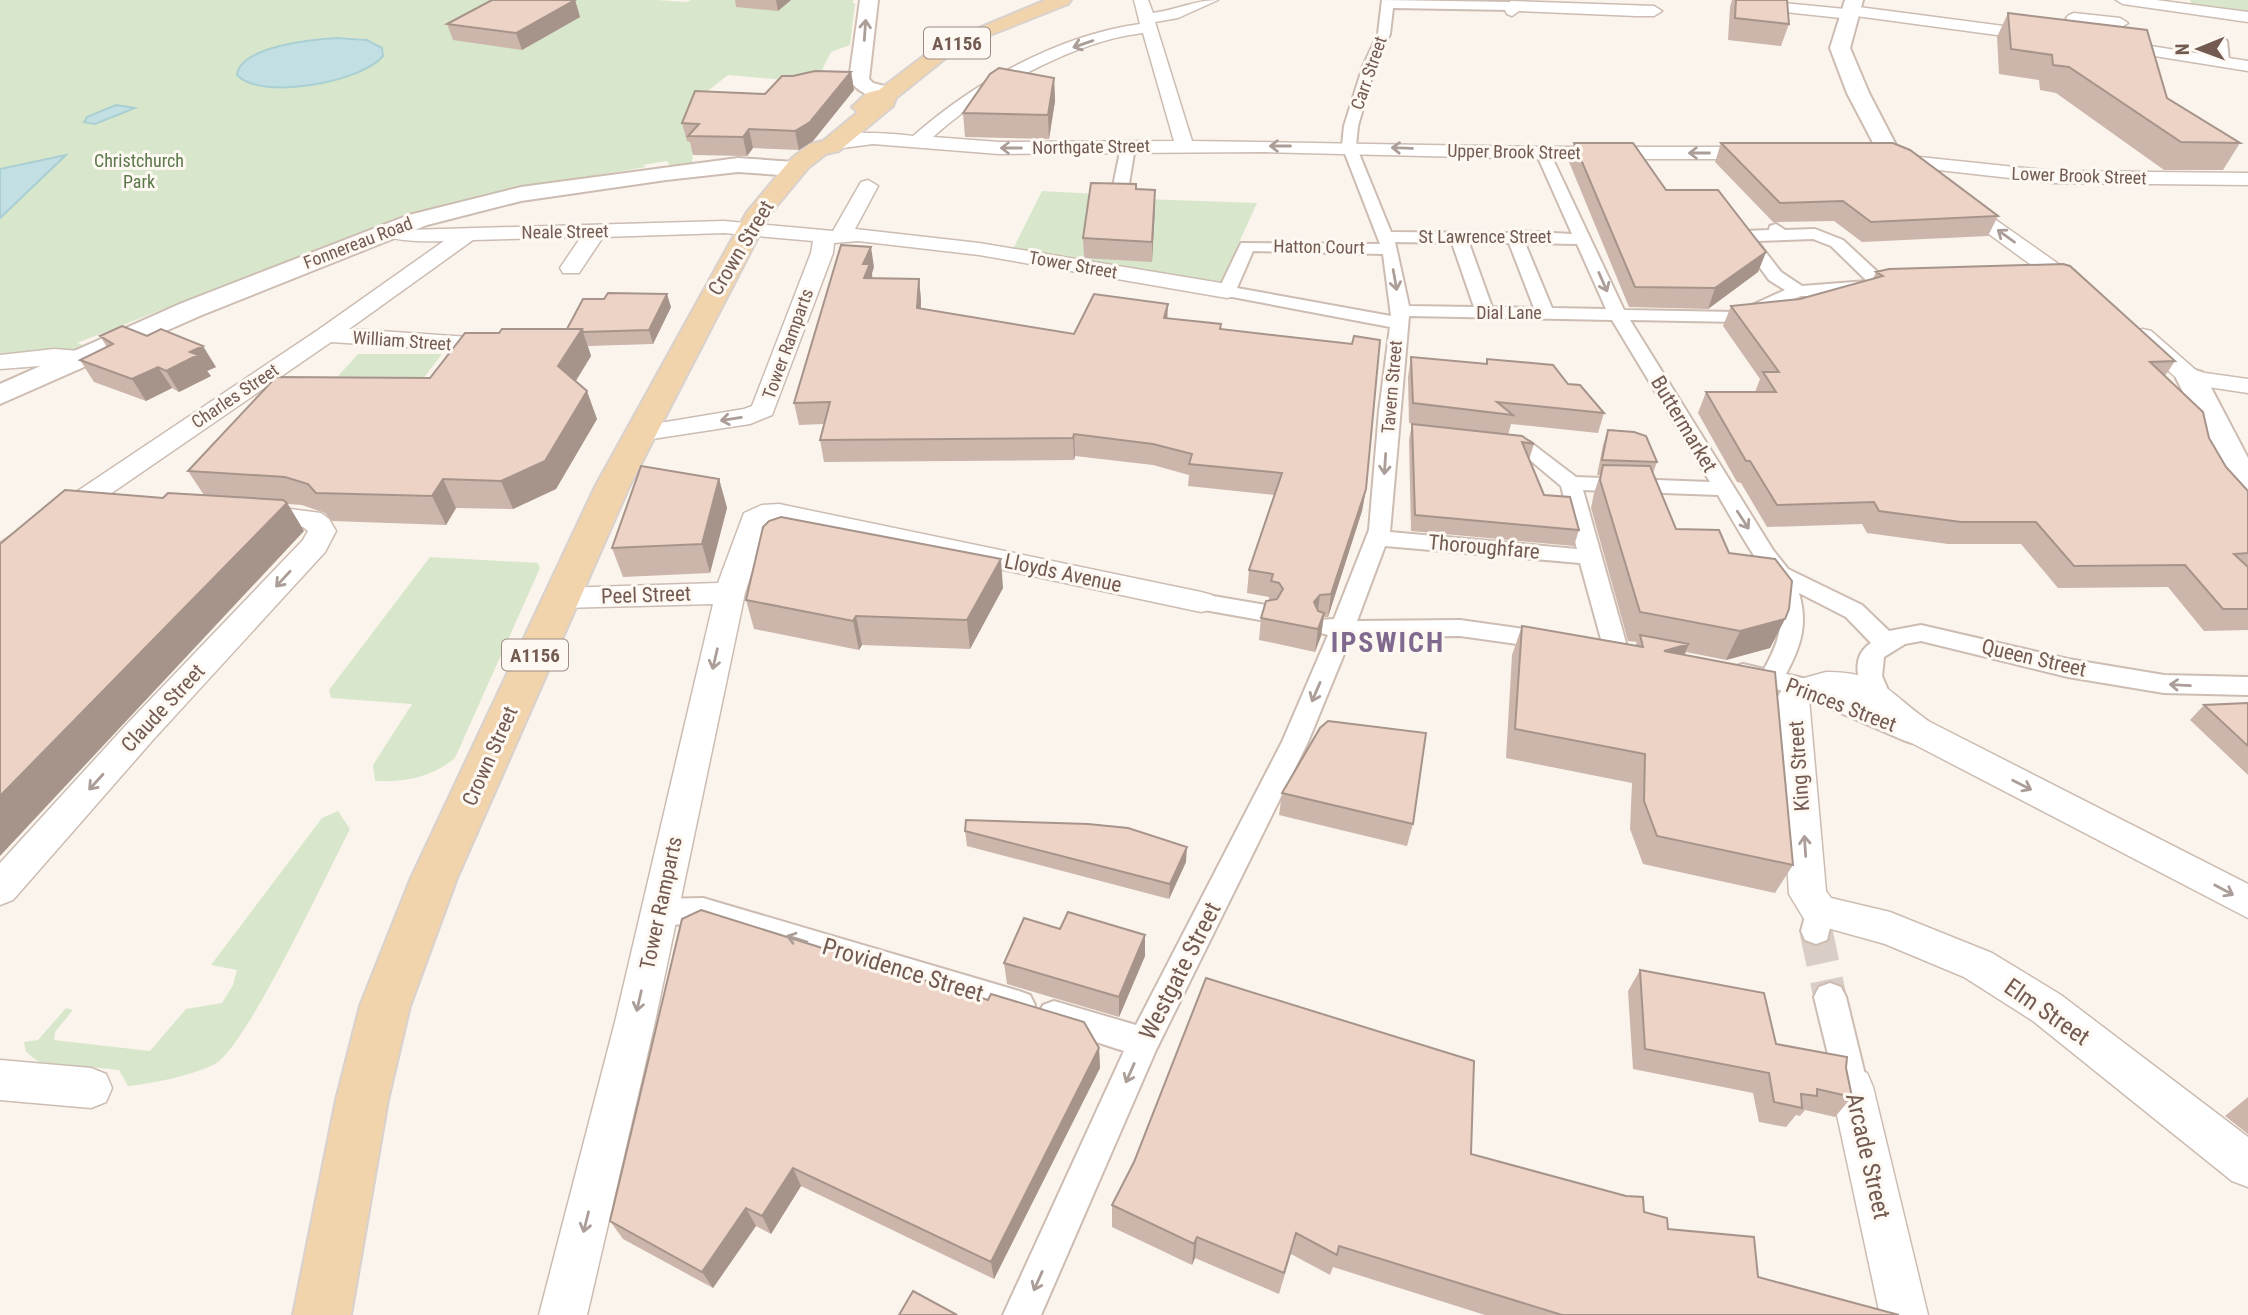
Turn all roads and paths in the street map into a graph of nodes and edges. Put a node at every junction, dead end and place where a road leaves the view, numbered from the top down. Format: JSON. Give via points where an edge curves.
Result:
{"nodes":[{"id":1,"x":869,"y":0,"type":"edge"},
{"id":2,"x":1062,"y":0,"type":"edge"},
{"id":3,"x":1141,"y":0,"type":"edge"},
{"id":4,"x":1210,"y":0,"type":"edge"},
{"id":5,"x":2114,"y":0,"type":"edge"},
{"id":6,"x":2123,"y":0,"type":"edge"},
{"id":7,"x":1388,"y":2,"type":"edge"},
{"id":8,"x":1737,"y":3,"type":"edge"},
{"id":9,"x":1588,"y":4,"type":"edge"},
{"id":10,"x":1512,"y":8,"type":"joint"},
{"id":11,"x":1852,"y":8,"type":"edge"},
{"id":12,"x":1654,"y":11,"type":"dead end"},
{"id":13,"x":2248,"y":17,"type":"edge"},
{"id":14,"x":2074,"y":18,"type":"edge"},
{"id":15,"x":1148,"y":24,"type":"junction"},
{"id":16,"x":2057,"y":38,"type":"edge"},
{"id":17,"x":2221,"y":41,"type":"dead end"},
{"id":18,"x":2096,"y":43,"type":"edge"},
{"id":19,"x":2223,"y":61,"type":"junction"},
{"id":20,"x":2248,"y":66,"type":"edge"},
{"id":21,"x":887,"y":94,"type":"junction"},
{"id":22,"x":916,"y":143,"type":"junction"},
{"id":23,"x":1184,"y":145,"type":"junction"},
{"id":24,"x":1349,"y":146,"type":"junction"},
{"id":25,"x":1128,"y":147,"type":"junction"},
{"id":26,"x":1783,"y":152,"type":"edge"},
{"id":27,"x":1543,"y":153,"type":"junction"},
{"id":28,"x":1864,"y":153,"type":"edge"},
{"id":29,"x":811,"y":157,"type":"junction"},
{"id":30,"x":1900,"y":158,"type":"junction"},
{"id":31,"x":2248,"y":179,"type":"edge"},
{"id":32,"x":868,"y":186,"type":"dead end"},
{"id":33,"x":1119,"y":196,"type":"edge"},
{"id":34,"x":747,"y":229,"type":"junction"},
{"id":35,"x":384,"y":231,"type":"junction"},
{"id":36,"x":596,"y":231,"type":"junction"},
{"id":37,"x":468,"y":234,"type":"junction"},
{"id":38,"x":1458,"y":236,"type":"junction"},
{"id":39,"x":1514,"y":236,"type":"junction"},
{"id":40,"x":832,"y":237,"type":"junction"},
{"id":41,"x":1584,"y":239,"type":"junction"},
{"id":42,"x":1387,"y":243,"type":"junction"},
{"id":43,"x":571,"y":268,"type":"dead end"},
{"id":44,"x":2061,"y":276,"type":"junction"},
{"id":45,"x":2037,"y":277,"type":"edge"},
{"id":46,"x":1901,"y":281,"type":"edge"},
{"id":47,"x":1878,"y":282,"type":"junction"},
{"id":48,"x":1227,"y":291,"type":"junction"},
{"id":49,"x":1798,"y":291,"type":"junction"},
{"id":50,"x":2090,"y":296,"type":"edge"},
{"id":51,"x":1485,"y":313,"type":"junction"},
{"id":52,"x":1545,"y":313,"type":"junction"},
{"id":53,"x":1618,"y":316,"type":"junction"},
{"id":54,"x":1399,"y":317,"type":"junction"},
{"id":55,"x":2122,"y":318,"type":"edge"},
{"id":56,"x":326,"y":335,"type":"junction"},
{"id":57,"x":521,"y":346,"type":"edge"},
{"id":58,"x":85,"y":358,"type":"junction"},
{"id":59,"x":0,"y":362,"type":"edge"},
{"id":60,"x":2191,"y":378,"type":"junction"},
{"id":61,"x":2248,"y":386,"type":"edge"},
{"id":62,"x":0,"y":395,"type":"edge"},
{"id":63,"x":1388,"y":429,"type":"junction"},
{"id":64,"x":1414,"y":431,"type":"edge"},
{"id":65,"x":639,"y":433,"type":"junction"},
{"id":66,"x":1486,"y":439,"type":"edge"},
{"id":67,"x":1571,"y":483,"type":"junction"},
{"id":68,"x":1722,"y":489,"type":"junction"},
{"id":69,"x":2248,"y":489,"type":"edge"},
{"id":70,"x":87,"y":496,"type":"junction"},
{"id":71,"x":128,"y":505,"type":"edge"},
{"id":72,"x":225,"y":512,"type":"edge"},
{"id":73,"x":779,"y":513,"type":"joint"},
{"id":74,"x":1377,"y":538,"type":"junction"},
{"id":75,"x":0,"y":556,"type":"edge"},
{"id":76,"x":1590,"y":556,"type":"junction"},
{"id":77,"x":1780,"y":574,"type":"junction"},
{"id":78,"x":730,"y":593,"type":"junction"},
{"id":79,"x":561,"y":598,"type":"junction"},
{"id":80,"x":1201,"y":602,"type":"joint"},
{"id":81,"x":1266,"y":613,"type":"edge"},
{"id":82,"x":1334,"y":627,"type":"junction"},
{"id":83,"x":1885,"y":642,"type":"junction"},
{"id":84,"x":1616,"y":650,"type":"junction"},
{"id":85,"x":1643,"y":655,"type":"edge"},
{"id":86,"x":1724,"y":670,"type":"edge"},
{"id":87,"x":1770,"y":679,"type":"junction"},
{"id":88,"x":2248,"y":686,"type":"edge"},
{"id":89,"x":1805,"y":687,"type":"junction"},
{"id":90,"x":1873,"y":694,"type":"junction"},
{"id":91,"x":1961,"y":754,"type":"junction"},
{"id":92,"x":0,"y":889,"type":"edge"},
{"id":93,"x":2248,"y":902,"type":"edge"},
{"id":94,"x":660,"y":912,"type":"junction"},
{"id":95,"x":1818,"y":921,"type":"joint"},
{"id":96,"x":1830,"y":997,"type":"tunnel mouth"},
{"id":97,"x":1144,"y":1042,"type":"junction"},
{"id":98,"x":0,"y":1080,"type":"edge"},
{"id":99,"x":1852,"y":1087,"type":"joint"},
{"id":100,"x":91,"y":1088,"type":"dead end"},
{"id":101,"x":2248,"y":1165,"type":"edge"},
{"id":102,"x":322,"y":1315,"type":"edge"},
{"id":103,"x":564,"y":1315,"type":"edge"},
{"id":104,"x":1022,"y":1315,"type":"edge"},
{"id":105,"x":1904,"y":1315,"type":"edge"}],
"edges":[{"from":21,"to":1,"type":"street","one_way":true,"via":[[866,89],[859,80]]},
{"from":2,"to":21,"type":"main road","number":"A1156","via":[[945,49]]},
{"from":3,"to":15,"type":"street"},
{"from":4,"to":15,"type":"street"},
{"from":5,"to":14,"type":"street","via":[[2120,25]]},
{"from":6,"to":13,"type":"street"},
{"from":7,"to":10,"type":"street"},
{"from":7,"to":24,"type":"street","name":"Carr Street","via":[[1384,34],[1369,66]]},
{"from":8,"to":11,"type":"street"},
{"from":9,"to":10,"type":"street"},
{"from":9,"to":12,"type":"street"},
{"from":11,"to":16,"type":"street"},
{"from":11,"to":30,"type":"street","via":[[1840,48],[1858,93]]},
{"from":15,"to":22,"type":"street","one_way":true,"via":[[1017,70],[939,121]]},
{"from":15,"to":23,"type":"street"},
{"from":17,"to":19,"type":"street"},
{"from":18,"to":19,"type":"street"},
{"from":19,"to":20,"type":"street"},
{"from":21,"to":29,"type":"main road","number":"A1156","via":[[874,97],[818,144]]},
{"from":25,"to":22,"type":"street","name":"Northgate Street","one_way":true},
{"from":22,"to":29,"type":"street","name":"Northgate Street","via":[[873,138]]},
{"from":24,"to":23,"type":"street","name":"Northgate Street","one_way":true},
{"from":23,"to":25,"type":"street","name":"Northgate Street"},
{"from":27,"to":24,"type":"street","name":"Upper Brook Street","one_way":true},
{"from":24,"to":42,"type":"street","name":"Tavern Street"},
{"from":25,"to":33,"type":"street"},
{"from":26,"to":27,"type":"street","name":"Upper Brook Street","one_way":true},
{"from":27,"to":41,"type":"street","name":"Buttermarket"},
{"from":28,"to":30,"type":"street"},
{"from":29,"to":34,"type":"main road","name":"Crown Street","number":"A1156"},
{"from":29,"to":35,"type":"street","name":"Fonnereau Road","via":[[521,194]]},
{"from":30,"to":31,"type":"street","name":"Lower Brook Street","via":[[2054,177]]},
{"from":44,"to":30,"type":"street","one_way":true},
{"from":32,"to":40,"type":"street","name":"Tower Ramparts"},
{"from":34,"to":36,"type":"street","name":"Neale Street"},
{"from":34,"to":40,"type":"street","name":"Tower Street"},
{"from":34,"to":65,"type":"main road","name":"Crown Street","number":"A1156"},
{"from":35,"to":37,"type":"street","name":"Neale Street","via":[[408,236]]},
{"from":35,"to":58,"type":"street","name":"Fonnereau Road"},
{"from":36,"to":37,"type":"street","name":"Neale Street"},
{"from":36,"to":43,"type":"street"},
{"from":37,"to":56,"type":"street","name":"Charles Street"},
{"from":38,"to":39,"type":"street","name":"St Lawrence Street"},
{"from":38,"to":42,"type":"street","name":"St Lawrence Street"},
{"from":38,"to":51,"type":"street"},
{"from":39,"to":41,"type":"street","name":"St Lawrence Street"},
{"from":39,"to":52,"type":"street"},
{"from":40,"to":48,"type":"street","name":"Tower Street","via":[[979,248]]},
{"from":40,"to":65,"type":"street","name":"Tower Ramparts","one_way":true,"via":[[763,410],[750,416]]},
{"from":41,"to":53,"type":"street","name":"Buttermarket","one_way":true},
{"from":42,"to":48,"type":"street","name":"Hatton Court","via":[[1247,246]]},
{"from":42,"to":54,"type":"street","name":"Tavern Street","one_way":true},
{"from":44,"to":45,"type":"street"},
{"from":44,"to":50,"type":"street"},
{"from":46,"to":47,"type":"street"},
{"from":47,"to":49,"type":"street","via":[[1831,291]]},
{"from":47,"to":49,"type":"street","via":[[1836,243],[1815,234],[1745,236],[1775,276]]},
{"from":48,"to":54,"type":"street","name":"Tower Street"},
{"from":49,"to":53,"type":"street","name":"Dial Lane","via":[[1741,317]]},
{"from":51,"to":52,"type":"street","name":"Dial Lane"},
{"from":51,"to":54,"type":"street","name":"Dial Lane"},
{"from":52,"to":53,"type":"street","name":"Dial Lane"},
{"from":53,"to":68,"type":"street","name":"Buttermarket"},
{"from":54,"to":63,"type":"street","name":"Tavern Street"},
{"from":55,"to":60,"type":"street"},
{"from":56,"to":57,"type":"street","name":"William Street"},
{"from":56,"to":70,"type":"street","name":"Charles Street"},
{"from":58,"to":59,"type":"street"},
{"from":58,"to":62,"type":"street","name":"Fonnereau Road"},
{"from":60,"to":61,"type":"street"},
{"from":60,"to":69,"type":"street"},
{"from":63,"to":64,"type":"street"},
{"from":63,"to":74,"type":"street","name":"Tavern Street","one_way":true},
{"from":65,"to":79,"type":"main road","name":"Crown Street","number":"A1156"},
{"from":66,"to":67,"type":"street","via":[[1524,445]]},
{"from":67,"to":68,"type":"street"},
{"from":67,"to":76,"type":"street"},
{"from":68,"to":77,"type":"street","name":"Buttermarket","one_way":true},
{"from":70,"to":71,"type":"street"},
{"from":70,"to":75,"type":"street","name":"Charles Street"},
{"from":72,"to":92,"type":"street","name":"Claude Street","one_way":true,"via":[[302,517],[319,525],[321,531],[315,545]]},
{"from":73,"to":78,"type":"street","name":"Tower Ramparts","via":[[754,519]]},
{"from":73,"to":80,"type":"street","name":"Lloyds Avenue"},
{"from":74,"to":76,"type":"street","name":"Thoroughfare"},
{"from":74,"to":82,"type":"street","name":"Tavern Street"},
{"from":76,"to":84,"type":"street"},
{"from":77,"to":83,"type":"street","name":"Buttermarket","via":[[1854,611]]},
{"from":77,"to":87,"type":"street","via":[[1793,608],[1794,625],[1786,652]]},
{"from":78,"to":79,"type":"street","name":"Peel Street"},
{"from":78,"to":94,"type":"street","name":"Tower Ramparts","one_way":true},
{"from":79,"to":102,"type":"main road","name":"Crown Street","number":"A1156","via":[[434,878],[385,1006],[362,1100]]},
{"from":80,"to":81,"type":"street","name":"Lloyds Avenue"},
{"from":82,"to":84,"type":"street","via":[[1460,628]]},
{"from":82,"to":97,"type":"street","name":"Westgate Street","one_way":true,"via":[[1295,742]]},
{"from":88,"to":83,"type":"street","name":"Queen Street","one_way":true,"via":[[2164,684],[2067,668],[1935,635],[1899,636]]},
{"from":83,"to":90,"type":"street","via":[[1873,653],[1869,665]]},
{"from":84,"to":85,"type":"street"},
{"from":86,"to":87,"type":"street","name":"Princes Street"},
{"from":87,"to":89,"type":"street","name":"Princes Street"},
{"from":89,"to":90,"type":"street","via":[[1850,686]]},
{"from":89,"to":91,"type":"street","name":"Princes Street"},
{"from":95,"to":89,"type":"street","name":"King Street","one_way":true,"via":[[1808,894],[1793,698]]},
{"from":90,"to":91,"type":"street","name":"Princes Street","via":[[1908,724]]},
{"from":91,"to":93,"type":"street","name":"Princes Street","one_way":true},
{"from":97,"to":94,"type":"street","name":"Providence Street","one_way":true,"via":[[703,911]]},
{"from":94,"to":103,"type":"street","name":"Tower Ramparts","one_way":true},
{"from":95,"to":101,"type":"street","name":"Elm Street","via":[[1890,929],[1978,965],[2047,1008]]},
{"from":96,"to":99,"type":"street","name":"Arcade Street"},
{"from":97,"to":104,"type":"street","name":"Westgate Street","one_way":true},
{"from":98,"to":100,"type":"street"},
{"from":99,"to":105,"type":"street","name":"Arcade Street"}]}
